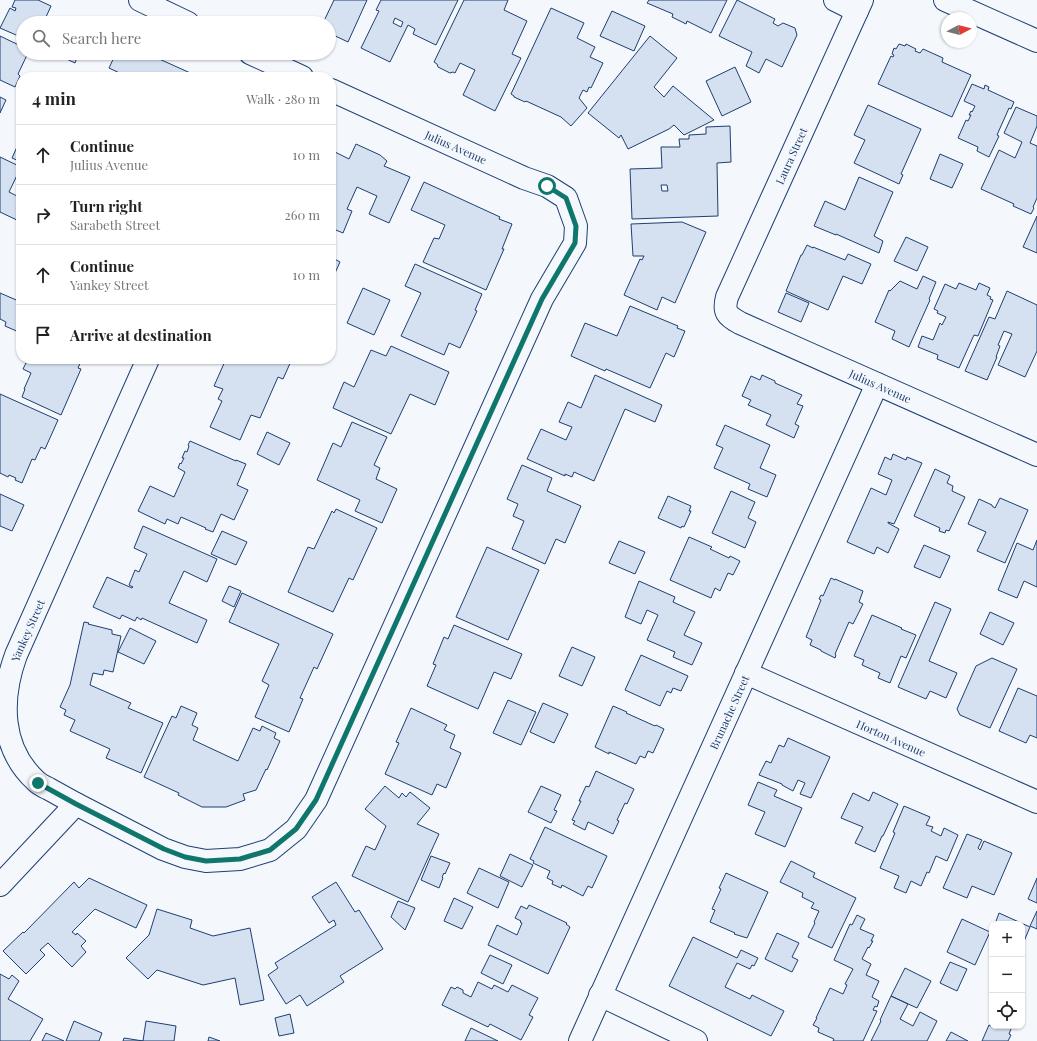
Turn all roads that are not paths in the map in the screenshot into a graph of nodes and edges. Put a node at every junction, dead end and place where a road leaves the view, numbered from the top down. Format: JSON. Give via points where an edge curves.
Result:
{"nodes":[{"id":1,"x":140,"y":0,"type":"edge"},
{"id":2,"x":835,"y":0,"type":"edge"},
{"id":3,"x":945,"y":0,"type":"edge"},
{"id":4,"x":860,"y":5,"type":"edge"},
{"id":5,"x":173,"y":16,"type":"edge"},
{"id":6,"x":1037,"y":41,"type":"edge"},
{"id":7,"x":265,"y":60,"type":"edge"},
{"id":8,"x":291,"y":72,"type":"edge"},
{"id":9,"x":336,"y":92,"type":"edge"},
{"id":10,"x":572,"y":212,"type":"joint"},
{"id":11,"x":726,"y":313,"type":"joint"},
{"id":12,"x":146,"y":364,"type":"edge"},
{"id":13,"x":877,"y":384,"type":"junction"},
{"id":14,"x":1037,"y":454,"type":"edge"},
{"id":15,"x":746,"y":673,"type":"junction"},
{"id":16,"x":1037,"y":802,"type":"edge"},
{"id":17,"x":76,"y":804,"type":"junction"},
{"id":18,"x":0,"y":885,"type":"edge"},
{"id":19,"x":600,"y":995,"type":"junction"},
{"id":20,"x":580,"y":1041,"type":"edge"},
{"id":21,"x":696,"y":1041,"type":"edge"}],
"edges":[{"from":1,"to":5,"type":"street"},
{"from":2,"to":4,"type":"street"},
{"from":3,"to":6,"type":"street"},
{"from":4,"to":11,"type":"street","name":"Laura Street","via":[[727,297]]},
{"from":7,"to":8,"type":"street"},
{"from":9,"to":10,"type":"street","name":"Julius Avenue","via":[[524,178],[547,186],[566,198]]},
{"from":10,"to":17,"type":"street","name":"Yankey Street","via":[[576,226],[575,243],[542,299],[316,800],[296,829],[270,850],[240,859],[206,861],[164,849]]},
{"from":11,"to":13,"type":"street","name":"Julius Avenue","via":[[740,323]]},
{"from":12,"to":17,"type":"street","name":"Yankey Street","via":[[16,655],[10,670],[4,704],[8,738],[25,771],[38,783]]},
{"from":13,"to":14,"type":"street","name":"Julius Avenue"},
{"from":13,"to":15,"type":"street","name":"Brunache Street"},
{"from":15,"to":16,"type":"street","name":"Horton Avenue"},
{"from":15,"to":19,"type":"street","name":"Brunache Street"},
{"from":17,"to":18,"type":"street"},
{"from":19,"to":20,"type":"street","name":"Brunache Street"},
{"from":19,"to":21,"type":"street"}]}
